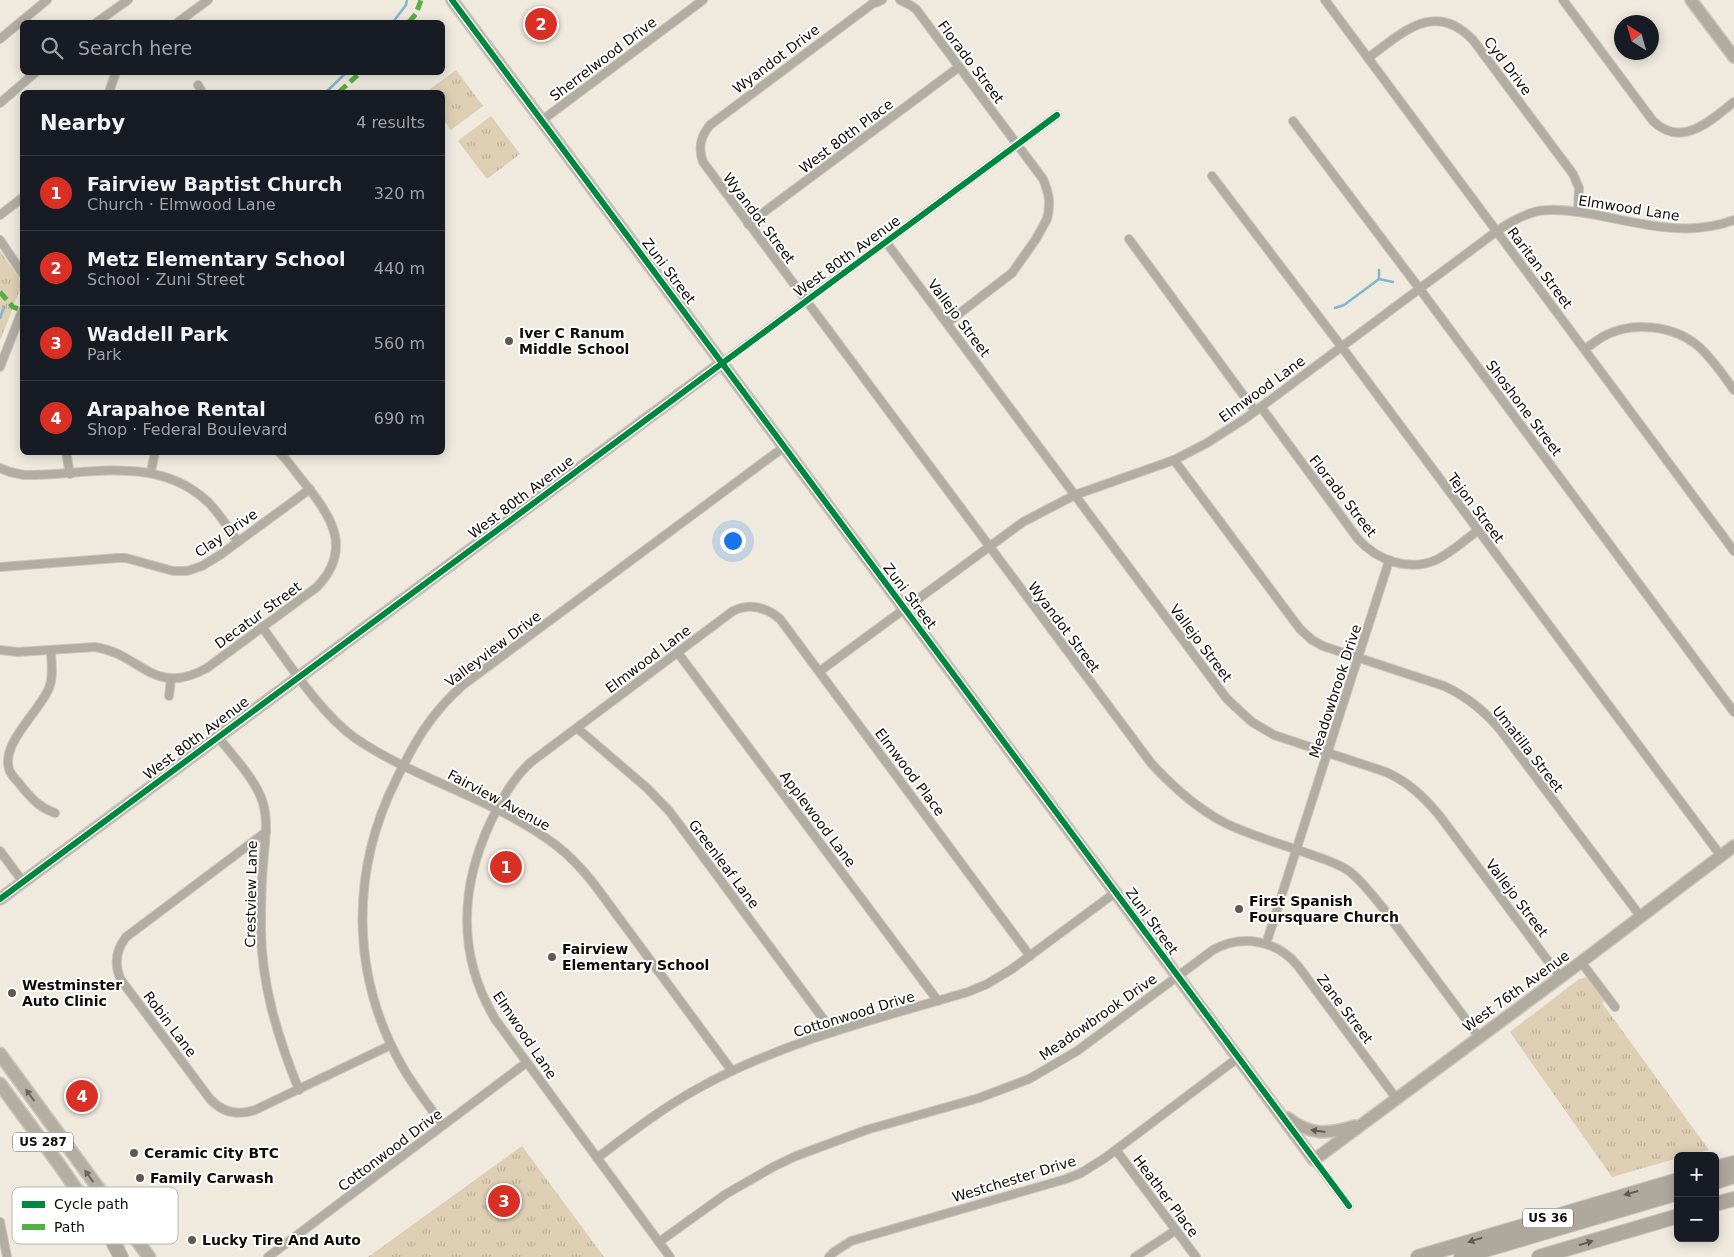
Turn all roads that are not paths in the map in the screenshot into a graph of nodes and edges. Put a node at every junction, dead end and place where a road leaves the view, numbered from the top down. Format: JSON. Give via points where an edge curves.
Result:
{"nodes":[{"id":1,"x":47,"y":0,"type":"edge"},
{"id":2,"x":128,"y":0,"type":"edge"},
{"id":3,"x":208,"y":0,"type":"edge"},
{"id":4,"x":452,"y":0,"type":"edge"},
{"id":5,"x":703,"y":0,"type":"edge"},
{"id":6,"x":882,"y":0,"type":"edge"},
{"id":7,"x":900,"y":0,"type":"edge"},
{"id":8,"x":1325,"y":0,"type":"edge"},
{"id":9,"x":1563,"y":0,"type":"edge"},
{"id":10,"x":1691,"y":0,"type":"edge"},
{"id":11,"x":23,"y":20,"type":"edge"},
{"id":12,"x":100,"y":20,"type":"edge"},
{"id":13,"x":181,"y":20,"type":"edge"},
{"id":14,"x":20,"y":22,"type":"edge"},
{"id":15,"x":0,"y":39,"type":"edge"},
{"id":16,"x":1734,"y":57,"type":"edge"},
{"id":17,"x":1368,"y":58,"type":"junction"},
{"id":18,"x":959,"y":67,"type":"junction"},
{"id":19,"x":33,"y":75,"type":"edge"},
{"id":20,"x":115,"y":75,"type":"edge"},
{"id":21,"x":198,"y":84,"type":"dead end"},
{"id":22,"x":110,"y":90,"type":"edge"},
{"id":23,"x":201,"y":90,"type":"edge"},
{"id":24,"x":1734,"y":102,"type":"edge"},
{"id":25,"x":0,"y":103,"type":"edge"},
{"id":26,"x":1057,"y":115,"type":"dead end"},
{"id":27,"x":542,"y":121,"type":"junction"},
{"id":28,"x":1293,"y":121,"type":"dead end"},
{"id":29,"x":1017,"y":145,"type":"junction"},
{"id":30,"x":700,"y":150,"type":"joint"},
{"id":31,"x":1212,"y":176,"type":"dead end"},
{"id":32,"x":20,"y":200,"type":"edge"},
{"id":33,"x":1578,"y":212,"type":"junction"},
{"id":34,"x":0,"y":215,"type":"edge"},
{"id":35,"x":1731,"y":221,"type":"edge"},
{"id":36,"x":748,"y":224,"type":"junction"},
{"id":37,"x":1734,"y":229,"type":"edge"},
{"id":38,"x":1497,"y":231,"type":"junction"},
{"id":39,"x":1129,"y":239,"type":"dead end"},
{"id":40,"x":0,"y":240,"type":"edge"},
{"id":41,"x":886,"y":242,"type":"junction"},
{"id":42,"x":20,"y":271,"type":"edge"},
{"id":43,"x":1419,"y":288,"type":"junction"},
{"id":44,"x":805,"y":302,"type":"junction"},
{"id":45,"x":20,"y":316,"type":"edge"},
{"id":46,"x":946,"y":323,"type":"junction"},
{"id":47,"x":1341,"y":346,"type":"junction"},
{"id":48,"x":1585,"y":349,"type":"junction"},
{"id":49,"x":722,"y":363,"type":"junction"},
{"id":50,"x":0,"y":366,"type":"edge"},
{"id":51,"x":1734,"y":390,"type":"edge"},
{"id":52,"x":1258,"y":409,"type":"junction"},
{"id":53,"x":784,"y":448,"type":"junction"},
{"id":54,"x":67,"y":455,"type":"edge"},
{"id":55,"x":155,"y":455,"type":"edge"},
{"id":56,"x":282,"y":455,"type":"edge"},
{"id":57,"x":1174,"y":460,"type":"junction"},
{"id":58,"x":0,"y":468,"type":"edge"},
{"id":59,"x":151,"y":472,"type":"junction"},
{"id":60,"x":70,"y":474,"type":"junction"},
{"id":61,"x":310,"y":489,"type":"junction"},
{"id":62,"x":1075,"y":495,"type":"junction"},
{"id":63,"x":1477,"y":530,"type":"junction"},
{"id":64,"x":238,"y":542,"type":"junction"},
{"id":65,"x":988,"y":547,"type":"junction"},
{"id":66,"x":1734,"y":551,"type":"edge"},
{"id":67,"x":1389,"y":561,"type":"junction"},
{"id":68,"x":0,"y":567,"type":"edge"},
{"id":69,"x":765,"y":609,"type":"joint"},
{"id":70,"x":904,"y":609,"type":"junction"},
{"id":71,"x":262,"y":627,"type":"junction"},
{"id":72,"x":0,"y":650,"type":"edge"},
{"id":73,"x":51,"y":650,"type":"junction"},
{"id":74,"x":678,"y":653,"type":"junction"},
{"id":75,"x":1359,"y":658,"type":"junction"},
{"id":76,"x":820,"y":672,"type":"junction"},
{"id":77,"x":299,"y":677,"type":"junction"},
{"id":78,"x":171,"y":679,"type":"junction"},
{"id":79,"x":169,"y":696,"type":"dead end"},
{"id":80,"x":1734,"y":712,"type":"edge"},
{"id":81,"x":577,"y":728,"type":"junction"},
{"id":82,"x":218,"y":737,"type":"junction"},
{"id":83,"x":1329,"y":753,"type":"junction"},
{"id":84,"x":403,"y":764,"type":"junction"},
{"id":85,"x":496,"y":810,"type":"junction"},
{"id":86,"x":55,"y":813,"type":"dead end"},
{"id":87,"x":266,"y":832,"type":"junction"},
{"id":88,"x":1734,"y":846,"type":"edge"},
{"id":89,"x":1297,"y":849,"type":"junction"},
{"id":90,"x":0,"y":851,"type":"edge"},
{"id":91,"x":1721,"y":856,"type":"junction"},
{"id":92,"x":23,"y":882,"type":"junction"},
{"id":93,"x":1116,"y":892,"type":"junction"},
{"id":94,"x":0,"y":899,"type":"edge"},
{"id":95,"x":1641,"y":917,"type":"junction"},
{"id":96,"x":1266,"y":944,"type":"junction"},
{"id":97,"x":1030,"y":956,"type":"junction"},
{"id":98,"x":1581,"y":962,"type":"junction"},
{"id":99,"x":1178,"y":975,"type":"junction"},
{"id":100,"x":1560,"y":977,"type":"junction"},
{"id":101,"x":938,"y":1001,"type":"junction"},
{"id":102,"x":1615,"y":1007,"type":"dead end"},
{"id":103,"x":833,"y":1032,"type":"junction"},
{"id":104,"x":1479,"y":1037,"type":"junction"},
{"id":105,"x":392,"y":1045,"type":"junction"},
{"id":106,"x":0,"y":1054,"type":"edge"},
{"id":107,"x":1239,"y":1057,"type":"junction"},
{"id":108,"x":526,"y":1063,"type":"junction"},
{"id":109,"x":732,"y":1071,"type":"junction"},
{"id":110,"x":0,"y":1084,"type":"edge"},
{"id":111,"x":299,"y":1090,"type":"junction"},
{"id":112,"x":1396,"y":1098,"type":"junction"},
{"id":113,"x":1279,"y":1111,"type":"junction"},
{"id":114,"x":1361,"y":1124,"type":"junction"},
{"id":115,"x":443,"y":1125,"type":"junction"},
{"id":116,"x":1116,"y":1150,"type":"junction"},
{"id":117,"x":597,"y":1158,"type":"junction"},
{"id":118,"x":1314,"y":1160,"type":"junction"},
{"id":119,"x":1734,"y":1163,"type":"edge"},
{"id":120,"x":1719,"y":1167,"type":"edge"},
{"id":121,"x":1734,"y":1176,"type":"edge"},
{"id":122,"x":1674,"y":1181,"type":"edge"},
{"id":123,"x":1719,"y":1181,"type":"edge"},
{"id":124,"x":75,"y":1187,"type":"edge"},
{"id":125,"x":98,"y":1187,"type":"edge"},
{"id":126,"x":1674,"y":1194,"type":"edge"},
{"id":127,"x":1734,"y":1199,"type":"edge"},
{"id":128,"x":1719,"y":1203,"type":"edge"},
{"id":129,"x":1349,"y":1206,"type":"dead end"},
{"id":130,"x":1674,"y":1217,"type":"edge"},
{"id":131,"x":0,"y":1222,"type":"edge"},
{"id":132,"x":1176,"y":1230,"type":"junction"},
{"id":133,"x":659,"y":1242,"type":"junction"},
{"id":134,"x":114,"y":1244,"type":"edge"},
{"id":135,"x":140,"y":1244,"type":"edge"},
{"id":136,"x":7,"y":1257,"type":"edge"},
{"id":137,"x":122,"y":1257,"type":"edge"},
{"id":138,"x":150,"y":1257,"type":"edge"},
{"id":139,"x":268,"y":1257,"type":"edge"},
{"id":140,"x":670,"y":1257,"type":"edge"},
{"id":141,"x":830,"y":1257,"type":"edge"},
{"id":142,"x":1136,"y":1257,"type":"edge"},
{"id":143,"x":1196,"y":1257,"type":"edge"},
{"id":144,"x":1418,"y":1257,"type":"edge"},
{"id":145,"x":1461,"y":1257,"type":"edge"},
{"id":146,"x":1539,"y":1257,"type":"edge"}],
"edges":[{"from":1,"to":11,"type":"street"},
{"from":2,"to":12,"type":"street"},
{"from":3,"to":13,"type":"street"},
{"from":4,"to":27,"type":"street","name":"Zuni Street"},
{"from":5,"to":27,"type":"street","name":"Sherrelwood Drive"},
{"from":6,"to":30,"type":"street","name":"Wyandot Drive","via":[[872,4],[715,120],[702,136]]},
{"from":7,"to":18,"type":"street","name":"Florado Street","via":[[916,10]]},
{"from":8,"to":17,"type":"street","name":"Raritan Street"},
{"from":9,"to":24,"type":"street","via":[[1653,121],[1665,130],[1693,131]]},
{"from":10,"to":16,"type":"street"},
{"from":14,"to":15,"type":"street"},
{"from":17,"to":33,"type":"street","name":"Cyd Drive","via":[[1409,27],[1423,21],[1448,21],[1462,29],[1573,174],[1579,188]]},
{"from":17,"to":38,"type":"street","name":"Raritan Street"},
{"from":18,"to":29,"type":"street","name":"Florado Street"},
{"from":18,"to":36,"type":"street","name":"West 80th Place"},
{"from":19,"to":25,"type":"street"},
{"from":20,"to":22,"type":"street"},
{"from":21,"to":23,"type":"street"},
{"from":26,"to":29,"type":"street","name":"West 80th Avenue"},
{"from":27,"to":49,"type":"street","name":"Zuni Street"},
{"from":28,"to":43,"type":"street","name":"Shoshone Street"},
{"from":29,"to":41,"type":"street","name":"West 80th Avenue"},
{"from":29,"to":46,"type":"street","via":[[1047,188],[1050,200],[1047,219],[1012,274]]},
{"from":30,"to":36,"type":"street","name":"Wyandot Street","via":[[702,162]]},
{"from":31,"to":47,"type":"street","name":"Tejon Street"},
{"from":32,"to":34,"type":"street"},
{"from":33,"to":35,"type":"street","name":"Elmwood Lane","via":[[1684,230]]},
{"from":33,"to":38,"type":"street","name":"Elmwood Lane","via":[[1536,212],[1516,218]]},
{"from":35,"to":37,"type":"street"},
{"from":36,"to":44,"type":"street","name":"Wyandot Street"},
{"from":38,"to":43,"type":"street","name":"Elmwood Lane"},
{"from":38,"to":48,"type":"street","name":"Raritan Street"},
{"from":39,"to":52,"type":"street","name":"Florado Street"},
{"from":40,"to":42,"type":"street"},
{"from":41,"to":44,"type":"street","name":"West 80th Avenue"},
{"from":41,"to":46,"type":"street","name":"Vallejo Street"},
{"from":43,"to":47,"type":"street","name":"Elmwood Lane"},
{"from":43,"to":80,"type":"street","name":"Shoshone Street"},
{"from":44,"to":49,"type":"street","name":"West 80th Avenue"},
{"from":44,"to":65,"type":"street","name":"Wyandot Street"},
{"from":45,"to":50,"type":"street"},
{"from":46,"to":62,"type":"street","name":"Vallejo Street"},
{"from":47,"to":52,"type":"street","name":"Elmwood Lane"},
{"from":47,"to":63,"type":"street","name":"Tejon Street"},
{"from":48,"to":51,"type":"street","via":[[1624,328],[1663,329],[1680,334],[1698,345]]},
{"from":48,"to":66,"type":"street","name":"Raritan Street"},
{"from":49,"to":53,"type":"street","name":"Zuni Street"},
{"from":49,"to":77,"type":"street","name":"West 80th Avenue"},
{"from":52,"to":57,"type":"street","name":"Elmwood Lane","via":[[1207,443]]},
{"from":52,"to":67,"type":"street","name":"Florado Street","via":[[1358,539]]},
{"from":53,"to":70,"type":"street","name":"Zuni Street"},
{"from":53,"to":84,"type":"street","name":"Valleyview Drive","via":[[462,685],[424,727]]},
{"from":54,"to":60,"type":"street"},
{"from":55,"to":59,"type":"street"},
{"from":56,"to":61,"type":"street"},
{"from":57,"to":62,"type":"street","name":"Elmwood Lane"},
{"from":57,"to":75,"type":"street","name":"Umatilla Street","via":[[1300,629],[1316,643]]},
{"from":58,"to":60,"type":"street","via":[[24,475]]},
{"from":59,"to":60,"type":"street","via":[[115,470]]},
{"from":59,"to":64,"type":"street","via":[[180,483],[207,502]]},
{"from":61,"to":64,"type":"street","name":"Clay Drive"},
{"from":61,"to":71,"type":"street","name":"Decatur Street","via":[[332,521],[336,546],[334,560],[318,587]]},
{"from":62,"to":65,"type":"street","name":"Elmwood Lane","via":[[1035,515]]},
{"from":62,"to":83,"type":"street","name":"Vallejo Street","via":[[1227,699],[1252,722],[1274,735]]},
{"from":63,"to":67,"type":"street","name":"Florado Street","via":[[1440,558],[1428,563],[1418,565]]},
{"from":63,"to":91,"type":"street","name":"Tejon Street"},
{"from":64,"to":68,"type":"street","name":"Clay Drive","via":[[208,563],[188,571],[173,571],[126,558]]},
{"from":65,"to":70,"type":"street","name":"Elmwood Lane"},
{"from":65,"to":89,"type":"street","name":"Wyandot Street","via":[[1131,739],[1169,783],[1223,822]]},
{"from":67,"to":75,"type":"street","name":"Meadowbrook Drive"},
{"from":69,"to":74,"type":"street","name":"Elmwood Lane","via":[[748,606],[733,611]]},
{"from":69,"to":76,"type":"street","name":"Elmwood Place","via":[[780,619]]},
{"from":70,"to":76,"type":"street","name":"Elmwood Lane"},
{"from":70,"to":93,"type":"street","name":"Zuni Street"},
{"from":71,"to":77,"type":"street","name":"Fairview Avenue"},
{"from":71,"to":78,"type":"street","name":"Decatur Street","via":[[207,668]]},
{"from":72,"to":73,"type":"street"},
{"from":73,"to":78,"type":"street","via":[[106,649],[149,673]]},
{"from":73,"to":86,"type":"street","via":[[50,685],[13,743],[8,760],[11,774],[25,790],[42,808]]},
{"from":74,"to":81,"type":"street","name":"Elmwood Lane"},
{"from":74,"to":101,"type":"street","name":"Applewood Lane"},
{"from":75,"to":83,"type":"street","name":"Meadowbrook Drive"},
{"from":75,"to":95,"type":"street","name":"Umatilla Street","via":[[1454,690],[1481,709],[1502,732]]},
{"from":76,"to":97,"type":"street","name":"Elmwood Place"},
{"from":77,"to":82,"type":"street","name":"West 80th Avenue"},
{"from":77,"to":84,"type":"street","name":"Fairview Avenue","via":[[323,708],[346,730]]},
{"from":78,"to":79,"type":"street"},
{"from":81,"to":85,"type":"street","name":"Elmwood Lane","via":[[520,772]]},
{"from":81,"to":103,"type":"street","name":"Greenleaf Lane","via":[[670,812]]},
{"from":82,"to":87,"type":"street","name":"Crestview Lane","via":[[260,795]]},
{"from":82,"to":92,"type":"street","name":"West 80th Avenue"},
{"from":83,"to":89,"type":"street","name":"Meadowbrook Drive"},
{"from":83,"to":100,"type":"street","name":"Vallejo Street","via":[[1386,772],[1419,793]]},
{"from":84,"to":85,"type":"street","name":"Fairview Avenue"},
{"from":84,"to":105,"type":"street","name":"Valleyview Drive","via":[[376,826],[368,855],[363,896],[366,967],[376,1007]]},
{"from":85,"to":108,"type":"street","name":"Elmwood Lane","via":[[471,874],[467,904],[469,949],[490,1011]]},
{"from":85,"to":109,"type":"street","name":"Fairview Avenue","via":[[558,846],[584,872]]},
{"from":87,"to":111,"type":"street","name":"Crestview Lane","via":[[261,900],[263,961],[279,1038]]},
{"from":87,"to":111,"type":"street","name":"Robin Lane","via":[[126,937],[119,948],[116,967],[121,980],[221,1109],[245,1113]]},
{"from":88,"to":91,"type":"street","name":"West 76th Avenue"},
{"from":89,"to":96,"type":"street","name":"Meadowbrook Drive"},
{"from":89,"to":104,"type":"street","name":"Wyandot Street","via":[[1342,866],[1358,879]]},
{"from":90,"to":92,"type":"street"},
{"from":91,"to":95,"type":"street","name":"West 76th Avenue"},
{"from":92,"to":94,"type":"street","name":"West 80th Avenue"},
{"from":93,"to":97,"type":"street","name":"Cottonwood Drive"},
{"from":93,"to":99,"type":"street","name":"Zuni Street"},
{"from":95,"to":98,"type":"street","name":"West 76th Avenue"},
{"from":96,"to":99,"type":"street","name":"Meadowbrook Drive","via":[[1232,942],[1213,950]]},
{"from":96,"to":112,"type":"street","name":"Zane Street","via":[[1294,961]]},
{"from":97,"to":101,"type":"street","name":"Cottonwood Drive","via":[[987,984]]},
{"from":98,"to":100,"type":"street","name":"West 76th Avenue"},
{"from":98,"to":102,"type":"street"},
{"from":99,"to":107,"type":"street","name":"Zuni Street"},
{"from":99,"to":133,"type":"street","name":"Meadowbrook Drive","via":[[1077,1050],[1029,1079],[979,1098],[866,1130],[796,1156],[726,1194]]},
{"from":100,"to":104,"type":"street","name":"West 76th Avenue"},
{"from":101,"to":103,"type":"street","name":"Cottonwood Drive"},
{"from":103,"to":109,"type":"street","name":"Cottonwood Drive"},
{"from":104,"to":112,"type":"street","name":"West 76th Avenue"},
{"from":105,"to":111,"type":"street","name":"Robin Lane"},
{"from":105,"to":115,"type":"street","name":"Valleyview Drive","via":[[410,1080]]},
{"from":125,"to":106,"type":"main road","number":"US 287","one_way":true},
{"from":107,"to":113,"type":"street","name":"Zuni Street"},
{"from":107,"to":116,"type":"street","name":"Westchester Drive"},
{"from":108,"to":115,"type":"street","name":"Cottonwood Drive"},
{"from":108,"to":117,"type":"street","name":"Elmwood Lane"},
{"from":109,"to":117,"type":"street","name":"Cottonwood Drive","via":[[677,1101]]},
{"from":110,"to":124,"type":"main road","number":"US 287"},
{"from":112,"to":114,"type":"street","name":"West 76th Avenue"},
{"from":114,"to":113,"type":"street","one_way":true,"via":[[1320,1133],[1300,1126]]},
{"from":113,"to":118,"type":"street","name":"Zuni Street"},
{"from":114,"to":118,"type":"street","name":"West 76th Avenue"},
{"from":115,"to":139,"type":"street","name":"Cottonwood Drive"},
{"from":116,"to":132,"type":"street","name":"Heather Place"},
{"from":116,"to":141,"type":"street","name":"Westchester Drive","via":[[1092,1167],[1066,1179],[851,1241]]},
{"from":117,"to":133,"type":"street","name":"Elmwood Lane"},
{"from":118,"to":129,"type":"street","name":"Zuni Street"},
{"from":119,"to":120,"type":"highway"},
{"from":121,"to":123,"type":"highway"},
{"from":122,"to":144,"type":"highway","number":"US 36","one_way":true},
{"from":126,"to":145,"type":"highway"},
{"from":127,"to":128,"type":"highway"},
{"from":146,"to":130,"type":"highway","number":"US 36","one_way":true},
{"from":131,"to":136,"type":"street"},
{"from":132,"to":142,"type":"street"},
{"from":132,"to":143,"type":"street","name":"Heather Place"},
{"from":133,"to":140,"type":"street","name":"Elmwood Lane"},
{"from":134,"to":137,"type":"highway"},
{"from":138,"to":135,"type":"main road","number":"US 287","one_way":true}]}
